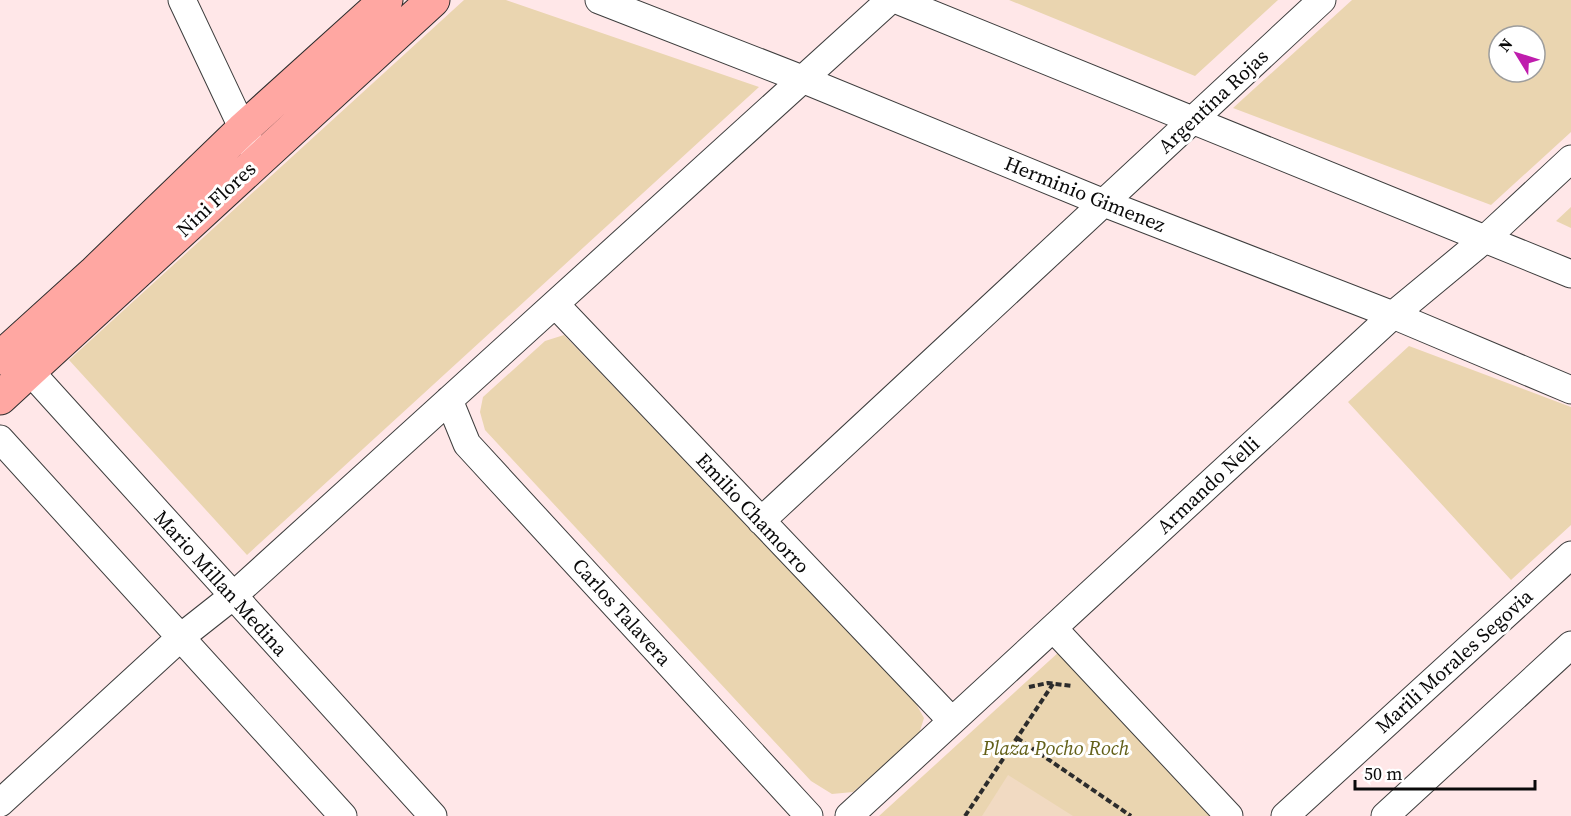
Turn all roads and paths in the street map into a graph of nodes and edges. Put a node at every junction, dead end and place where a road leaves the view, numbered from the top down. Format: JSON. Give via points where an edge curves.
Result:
{"nodes":[{"id":1,"x":182,"y":0,"type":"edge"},
{"id":2,"x":386,"y":0,"type":"edge"},
{"id":3,"x":433,"y":0,"type":"edge"},
{"id":4,"x":599,"y":0,"type":"edge"},
{"id":5,"x":890,"y":0,"type":"edge"},
{"id":6,"x":897,"y":0,"type":"edge"},
{"id":7,"x":1322,"y":0,"type":"edge"},
{"id":8,"x":802,"y":79,"type":"junction"},
{"id":9,"x":1193,"y":120,"type":"junction"},
{"id":10,"x":242,"y":130,"type":"junction"},
{"id":11,"x":1571,"y":159,"type":"edge"},
{"id":12,"x":258,"y":160,"type":"junction"},
{"id":13,"x":1104,"y":203,"type":"junction"},
{"id":14,"x":1486,"y":238,"type":"junction"},
{"id":15,"x":1571,"y":274,"type":"edge"},
{"id":16,"x":555,"y":304,"type":"junction"},
{"id":17,"x":1393,"y":315,"type":"junction"},
{"id":18,"x":13,"y":359,"type":"edge"},
{"id":19,"x":1571,"y":390,"type":"edge"},
{"id":20,"x":0,"y":398,"type":"edge"},
{"id":21,"x":449,"y":400,"type":"junction"},
{"id":22,"x":0,"y":439,"type":"edge"},
{"id":23,"x":761,"y":521,"type":"junction"},
{"id":24,"x":1571,"y":555,"type":"edge"},
{"id":25,"x":233,"y":596,"type":"junction"},
{"id":26,"x":1053,"y":628,"type":"junction"},
{"id":27,"x":181,"y":638,"type":"junction"},
{"id":28,"x":1571,"y":645,"type":"edge"},
{"id":29,"x":1053,"y":684,"type":"junction"},
{"id":30,"x":1025,"y":687,"type":"dead end"},
{"id":31,"x":1082,"y":690,"type":"dead end"},
{"id":32,"x":952,"y":721,"type":"junction"},
{"id":33,"x":1017,"y":738,"type":"junction"},
{"id":34,"x":0,"y":803,"type":"edge"},
{"id":35,"x":429,"y":815,"type":"edge"},
{"id":36,"x":343,"y":816,"type":"edge"},
{"id":37,"x":809,"y":816,"type":"edge"},
{"id":38,"x":849,"y":816,"type":"edge"},
{"id":39,"x":965,"y":816,"type":"edge"},
{"id":40,"x":1131,"y":816,"type":"edge"},
{"id":41,"x":1229,"y":816,"type":"edge"},
{"id":42,"x":1285,"y":816,"type":"edge"},
{"id":43,"x":1385,"y":816,"type":"edge"}],
"edges":[{"from":1,"to":10,"type":"street"},
{"from":2,"to":10,"type":"main road","name":"Nini Flores"},
{"from":3,"to":12,"type":"main road","name":"Nini Flores"},
{"from":4,"to":8,"type":"street","name":"Herminio Gimenez"},
{"from":5,"to":8,"type":"street"},
{"from":6,"to":9,"type":"street"},
{"from":7,"to":9,"type":"street","name":"Argentina Rojas"},
{"from":8,"to":13,"type":"street","name":"Herminio Gimenez"},
{"from":8,"to":16,"type":"street"},
{"from":9,"to":13,"type":"street","name":"Argentina Rojas"},
{"from":9,"to":14,"type":"street"},
{"from":10,"to":12,"type":"street"},
{"from":10,"to":18,"type":"main road","name":"Nini Flores","via":[[94,273]]},
{"from":11,"to":14,"type":"street","name":"Armando Nelli"},
{"from":12,"to":18,"type":"main road","name":"Nini Flores"},
{"from":13,"to":17,"type":"street","name":"Herminio Gimenez"},
{"from":13,"to":23,"type":"street","name":"Argentina Rojas"},
{"from":14,"to":15,"type":"street"},
{"from":14,"to":17,"type":"street","name":"Armando Nelli"},
{"from":16,"to":21,"type":"street"},
{"from":16,"to":23,"type":"street","name":"Emilio Chamorro"},
{"from":17,"to":19,"type":"street","name":"Herminio Gimenez"},
{"from":17,"to":26,"type":"street","name":"Armando Nelli"},
{"from":18,"to":20,"type":"main road","name":"Nini Flores"},
{"from":18,"to":25,"type":"street","name":"Mario Millan Medina"},
{"from":21,"to":25,"type":"street"},
{"from":21,"to":37,"type":"street","name":"Carlos Talavera","via":[[467,444]]},
{"from":22,"to":27,"type":"street"},
{"from":23,"to":32,"type":"street","name":"Emilio Chamorro"},
{"from":24,"to":42,"type":"street","name":"Marili Morales Segovia"},
{"from":25,"to":27,"type":"street"},
{"from":25,"to":35,"type":"street","name":"Mario Millan Medina"},
{"from":26,"to":32,"type":"street","name":"Armando Nelli"},
{"from":26,"to":41,"type":"street"},
{"from":27,"to":34,"type":"street"},
{"from":27,"to":36,"type":"street"},
{"from":28,"to":43,"type":"street"},
{"from":29,"to":30,"type":"path"},
{"from":29,"to":31,"type":"path"},
{"from":29,"to":33,"type":"path"},
{"from":32,"to":38,"type":"street","name":"Armando Nelli"},
{"from":33,"to":39,"type":"path"},
{"from":33,"to":40,"type":"path"}]}
